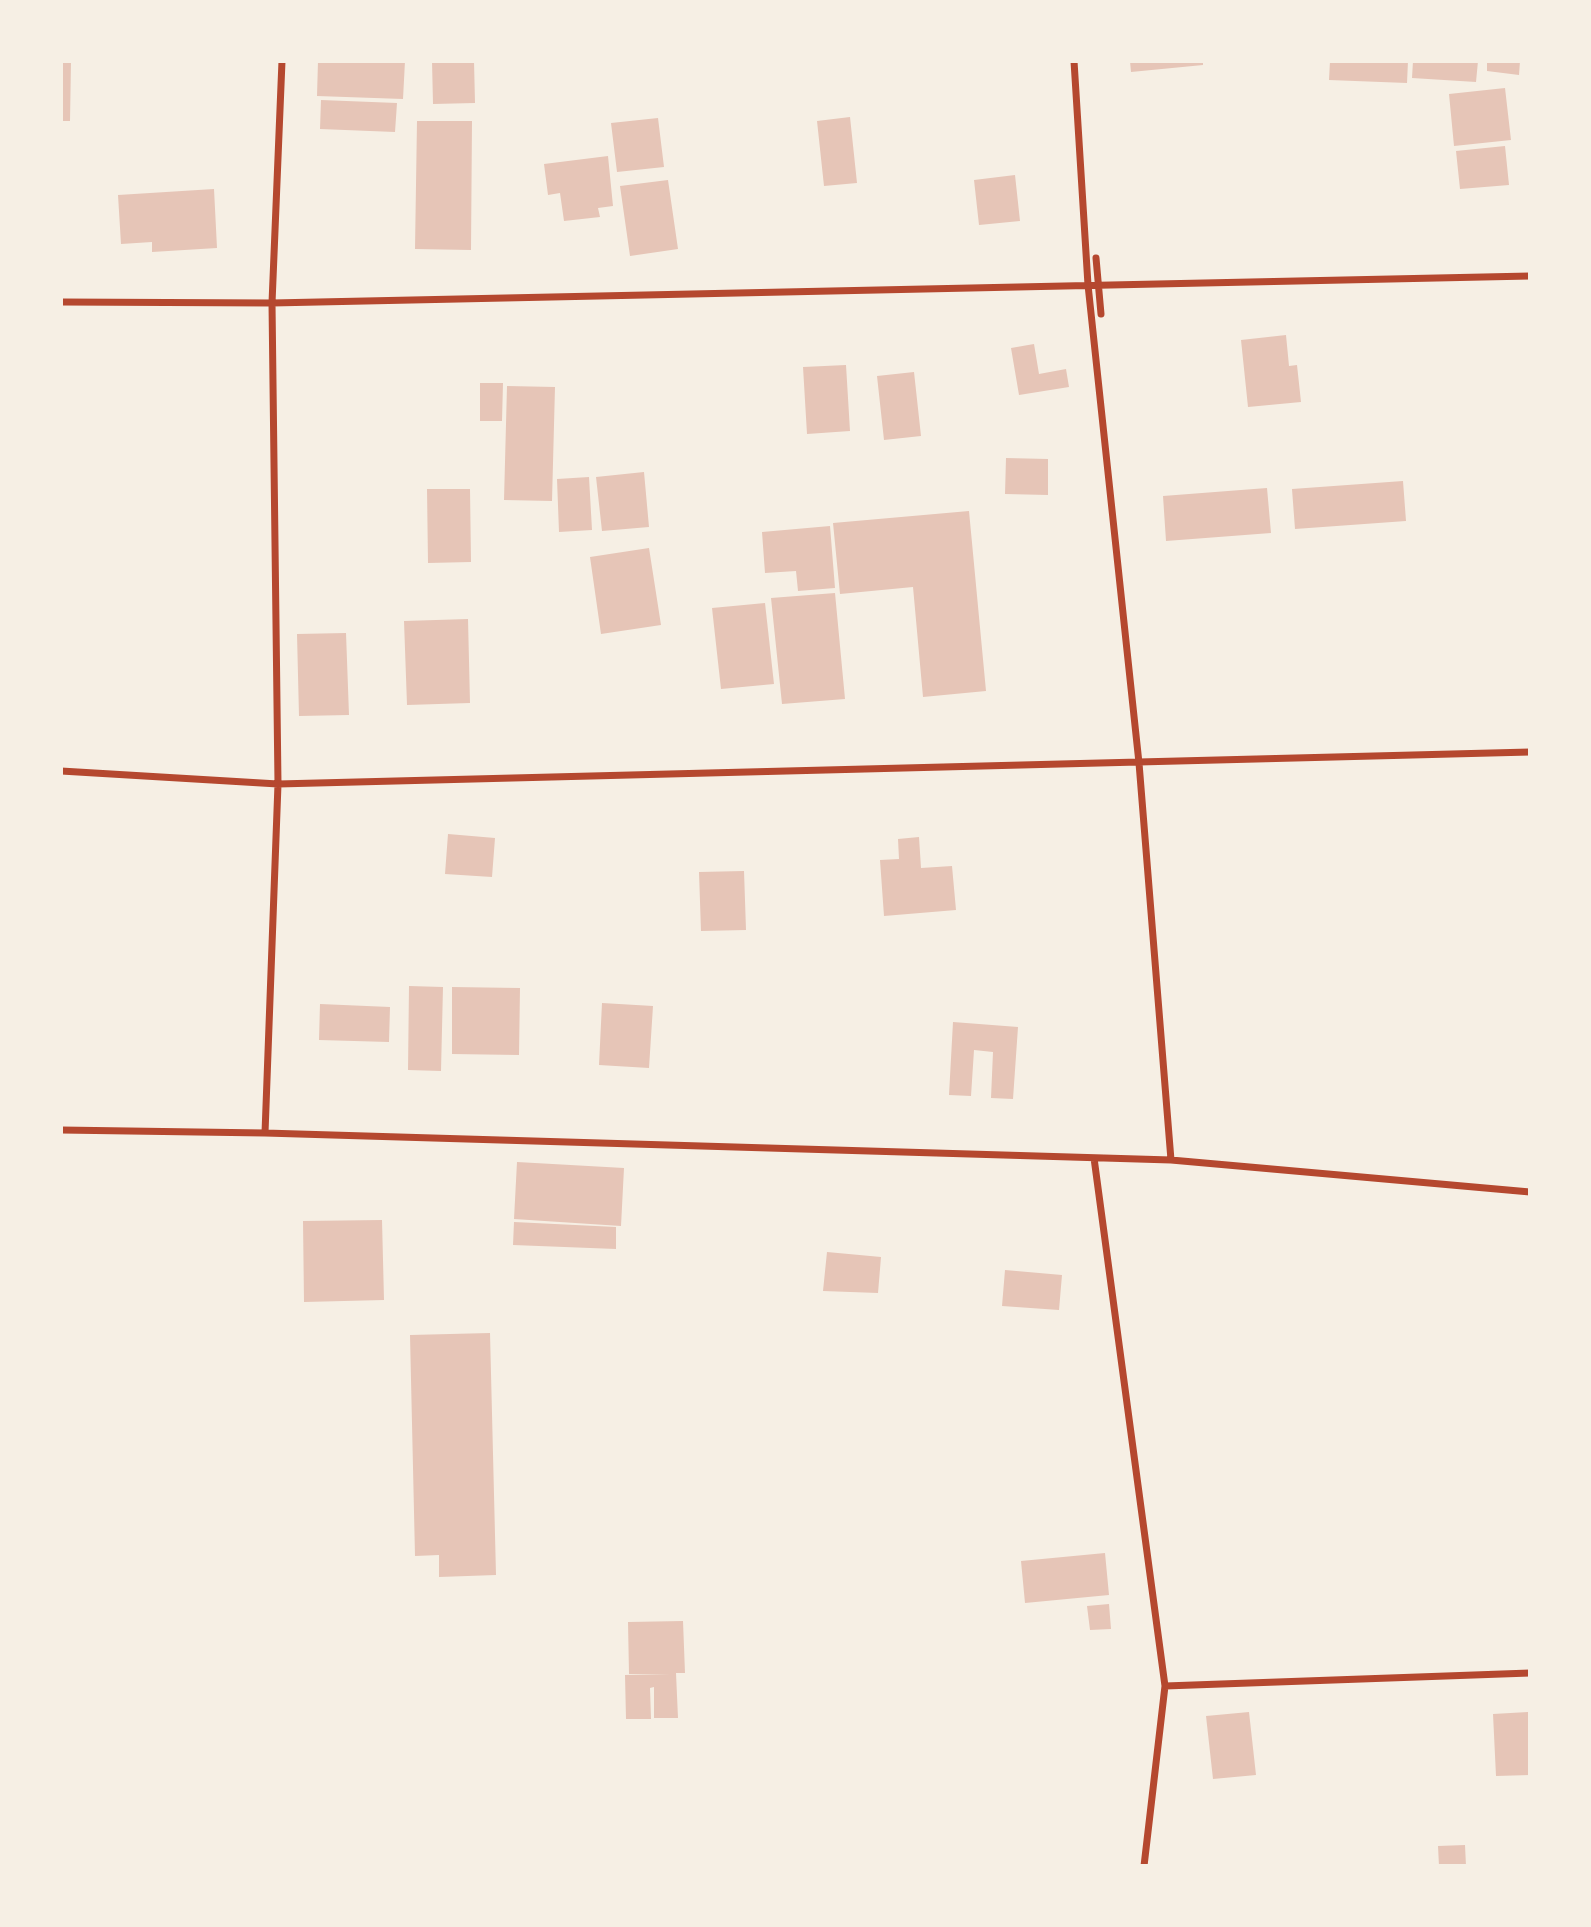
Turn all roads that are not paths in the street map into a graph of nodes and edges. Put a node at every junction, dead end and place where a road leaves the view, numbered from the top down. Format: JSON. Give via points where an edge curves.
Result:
{"nodes":[{"id":1,"x":282,"y":61,"type":"edge"},
{"id":2,"x":1074,"y":61,"type":"edge"},
{"id":3,"x":1096,"y":258,"type":"dead end"},
{"id":4,"x":1530,"y":276,"type":"edge"},
{"id":5,"x":1088,"y":285,"type":"junction"},
{"id":6,"x":61,"y":302,"type":"edge"},
{"id":7,"x":272,"y":303,"type":"junction"},
{"id":8,"x":1101,"y":314,"type":"dead end"},
{"id":9,"x":1530,"y":752,"type":"edge"},
{"id":10,"x":1139,"y":763,"type":"junction"},
{"id":11,"x":61,"y":771,"type":"edge"},
{"id":12,"x":278,"y":784,"type":"junction"},
{"id":13,"x":61,"y":1130,"type":"edge"},
{"id":14,"x":265,"y":1133,"type":"junction"},
{"id":15,"x":1094,"y":1158,"type":"junction"},
{"id":16,"x":1171,"y":1160,"type":"junction"},
{"id":17,"x":1530,"y":1192,"type":"edge"},
{"id":18,"x":1530,"y":1673,"type":"edge"},
{"id":19,"x":1165,"y":1686,"type":"junction"},
{"id":20,"x":1143,"y":1866,"type":"edge"}],
"edges":[{"from":1,"to":7,"type":"street"},
{"from":2,"to":5,"type":"street"},
{"from":3,"to":8,"type":"street"},
{"from":4,"to":5,"type":"street"},
{"from":5,"to":7,"type":"street"},
{"from":5,"to":10,"type":"street"},
{"from":6,"to":7,"type":"street"},
{"from":7,"to":12,"type":"street"},
{"from":9,"to":10,"type":"street"},
{"from":10,"to":12,"type":"street"},
{"from":10,"to":16,"type":"street"},
{"from":11,"to":12,"type":"street"},
{"from":12,"to":14,"type":"street"},
{"from":13,"to":14,"type":"street"},
{"from":14,"to":15,"type":"street"},
{"from":15,"to":16,"type":"street"},
{"from":15,"to":19,"type":"street"},
{"from":16,"to":17,"type":"street"},
{"from":18,"to":19,"type":"street"},
{"from":19,"to":20,"type":"street"}]}
